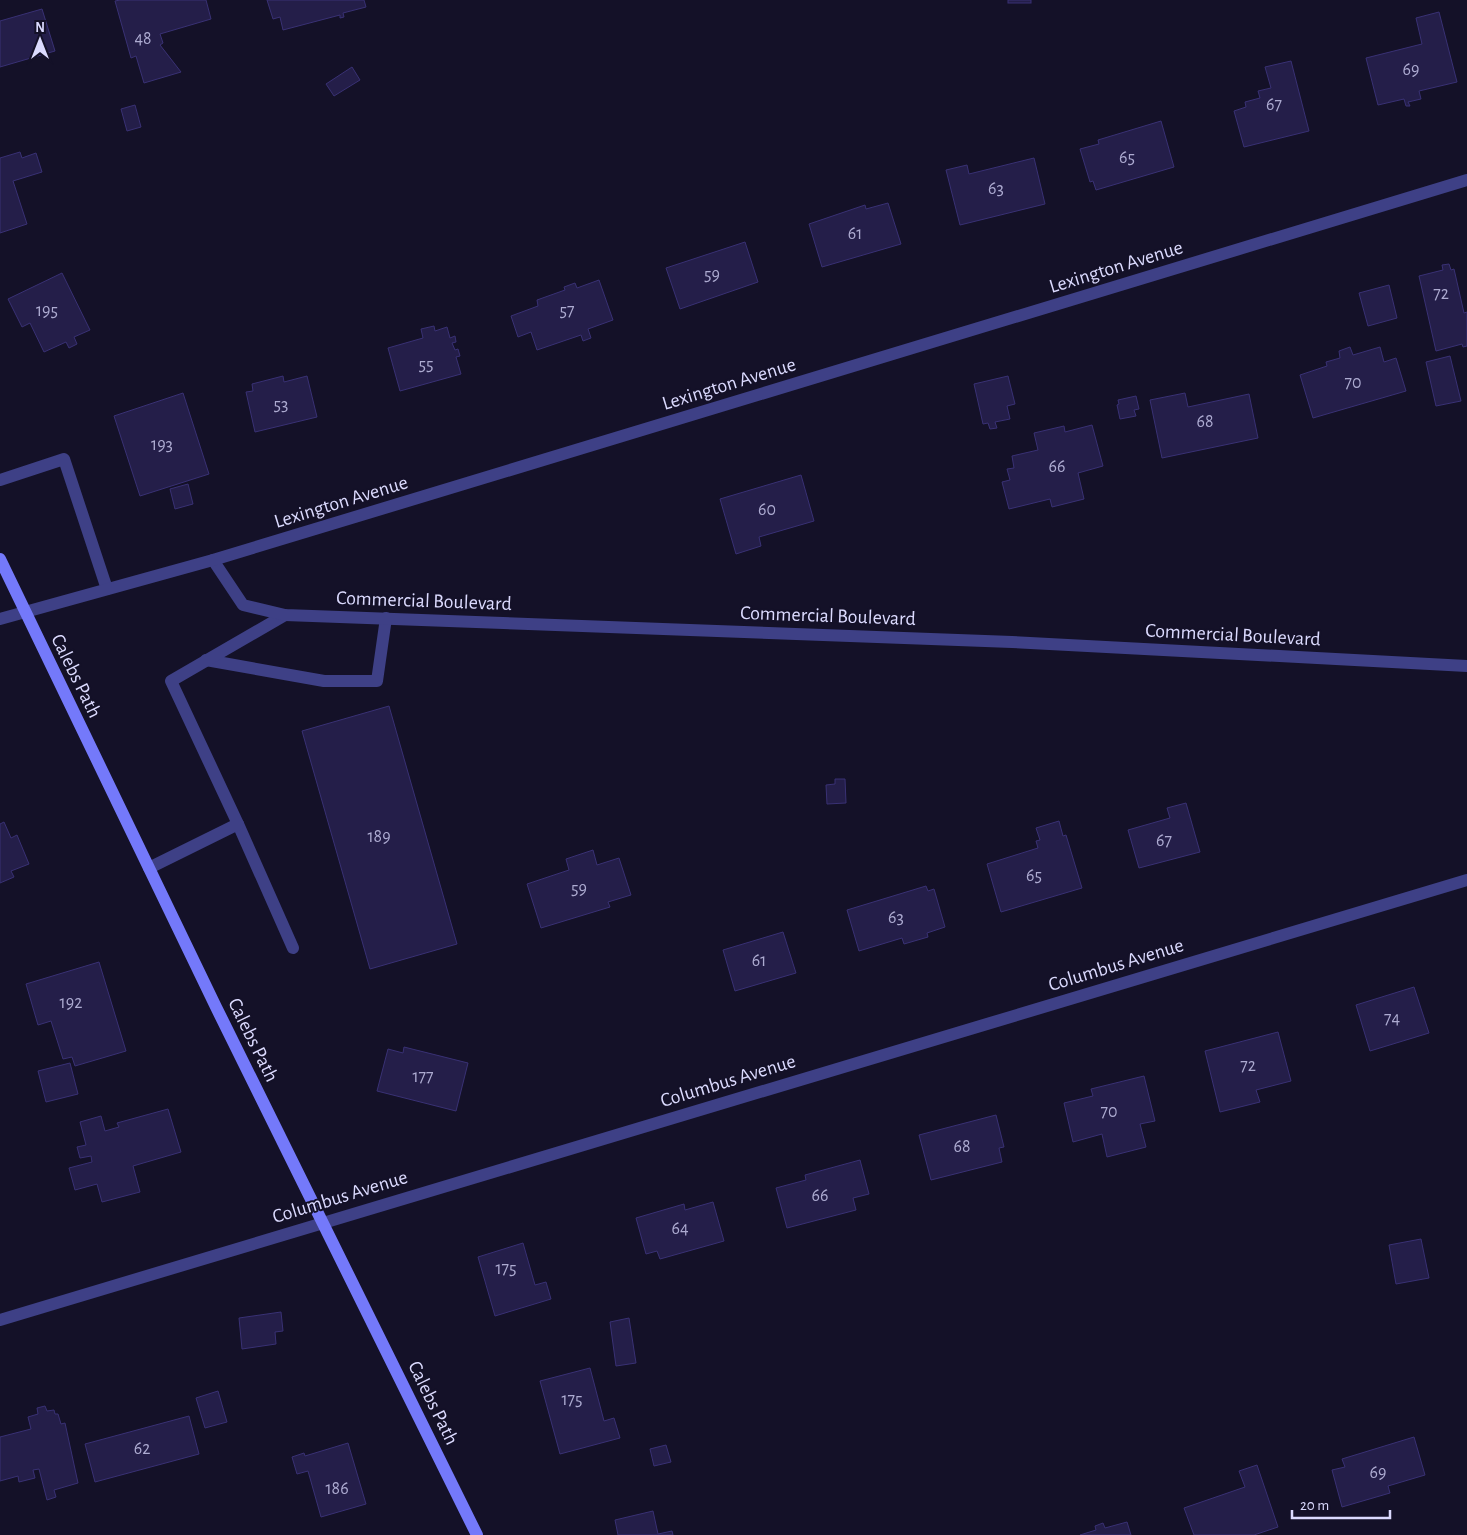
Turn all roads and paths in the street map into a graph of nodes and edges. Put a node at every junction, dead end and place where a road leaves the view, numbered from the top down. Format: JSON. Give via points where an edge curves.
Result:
{"nodes":[{"id":1,"x":1467,"y":180,"type":"edge"},
{"id":2,"x":0,"y":480,"type":"edge"},
{"id":3,"x":0,"y":559,"type":"edge"},
{"id":4,"x":213,"y":560,"type":"junction"},
{"id":5,"x":107,"y":589,"type":"junction"},
{"id":6,"x":24,"y":612,"type":"junction"},
{"id":7,"x":285,"y":615,"type":"junction"},
{"id":8,"x":386,"y":618,"type":"junction"},
{"id":9,"x":0,"y":619,"type":"edge"},
{"id":10,"x":206,"y":660,"type":"junction"},
{"id":11,"x":1467,"y":666,"type":"edge"},
{"id":12,"x":238,"y":824,"type":"junction"},
{"id":13,"x":148,"y":868,"type":"junction"},
{"id":14,"x":1467,"y":880,"type":"edge"},
{"id":15,"x":293,"y":948,"type":"dead end"},
{"id":16,"x":323,"y":1222,"type":"junction"},
{"id":17,"x":0,"y":1320,"type":"edge"},
{"id":18,"x":478,"y":1535,"type":"edge"}],
"edges":[{"from":1,"to":4,"type":"street","name":"Lexington Avenue"},
{"from":2,"to":5,"type":"street","via":[[64,460]]},
{"from":3,"to":6,"type":"street","name":"Calebs Path"},
{"from":4,"to":5,"type":"street","name":"Lexington Avenue"},
{"from":4,"to":7,"type":"street","name":"Commercial Boulevard","via":[[244,605]]},
{"from":5,"to":6,"type":"street","name":"Lexington Avenue"},
{"from":6,"to":9,"type":"street","name":"Lexington Avenue"},
{"from":6,"to":13,"type":"street","name":"Calebs Path"},
{"from":7,"to":8,"type":"street","name":"Commercial Boulevard"},
{"from":7,"to":10,"type":"street"},
{"from":8,"to":10,"type":"street","via":[[378,681],[324,681]]},
{"from":8,"to":11,"type":"street","name":"Commercial Boulevard","via":[[1012,642]]},
{"from":10,"to":12,"type":"street","via":[[171,681]]},
{"from":12,"to":13,"type":"street"},
{"from":12,"to":15,"type":"street"},
{"from":13,"to":16,"type":"street","name":"Calebs Path"},
{"from":14,"to":16,"type":"street","name":"Columbus Avenue"},
{"from":16,"to":17,"type":"street","name":"Columbus Avenue"},
{"from":16,"to":18,"type":"street","name":"Calebs Path"}]}
